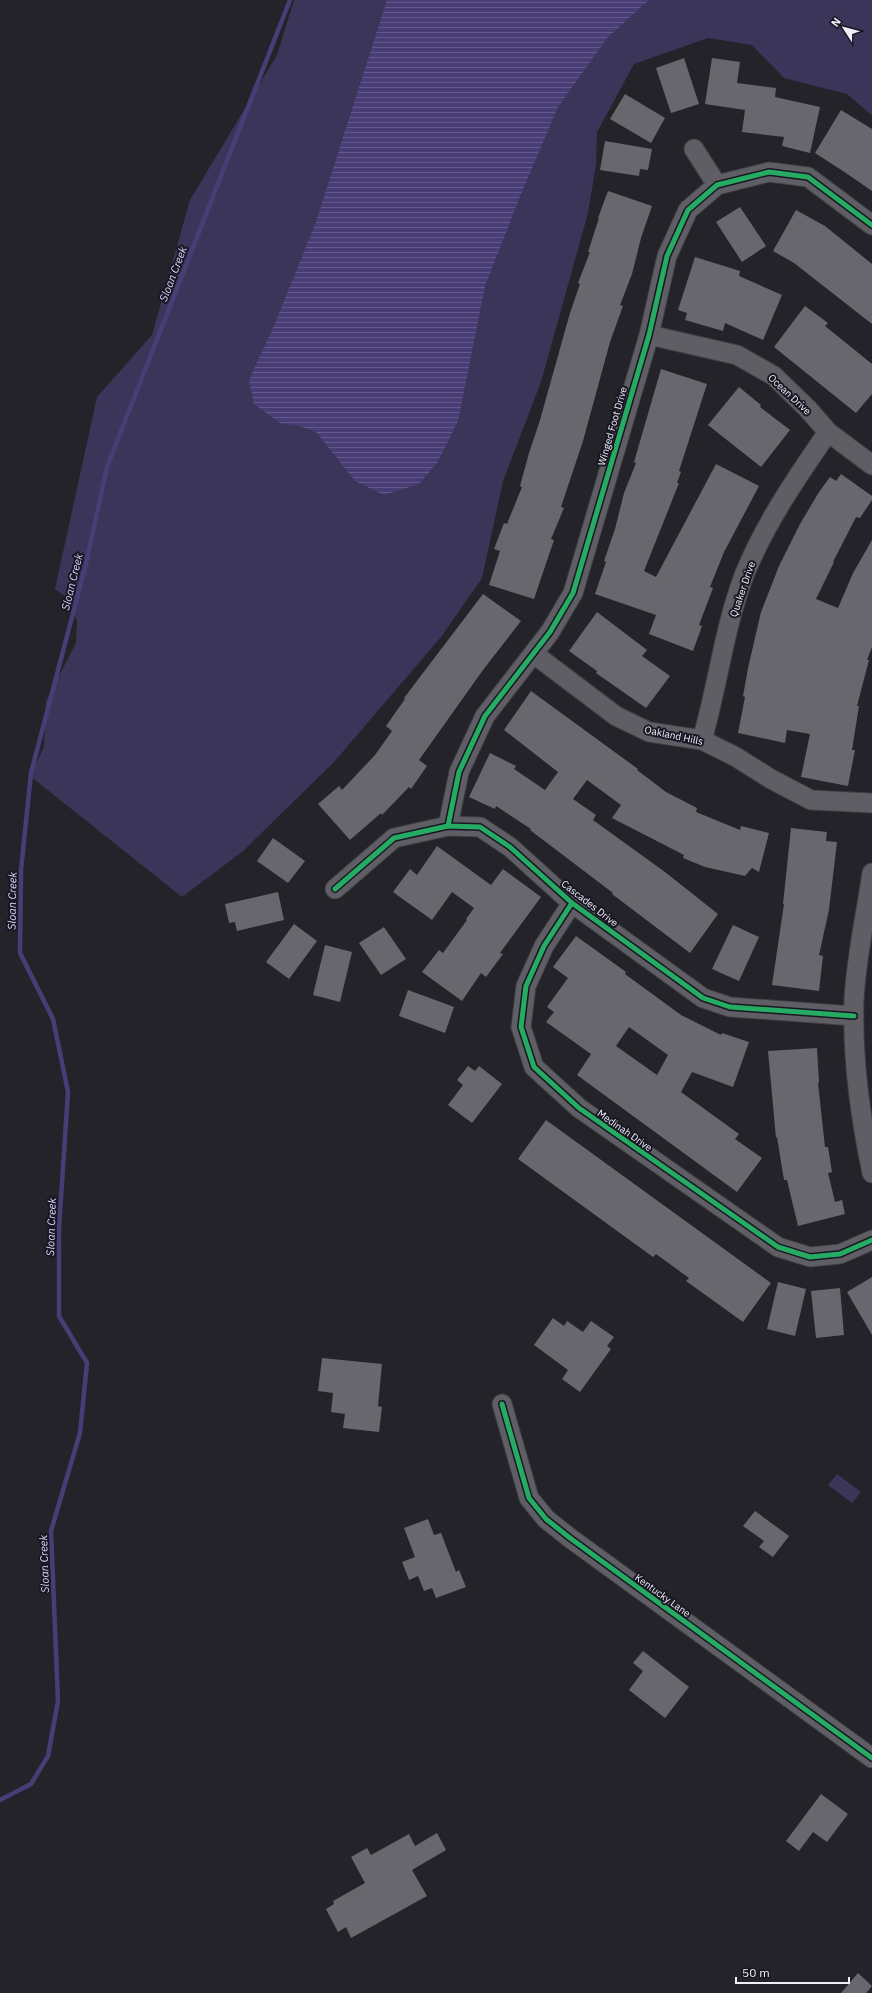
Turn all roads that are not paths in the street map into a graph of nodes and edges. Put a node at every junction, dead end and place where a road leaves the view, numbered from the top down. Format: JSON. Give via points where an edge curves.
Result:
{"nodes":[{"id":1,"x":694,"y":149,"type":"dead end"},
{"id":2,"x":717,"y":185,"type":"junction"},
{"id":3,"x":872,"y":225,"type":"edge"},
{"id":4,"x":648,"y":335,"type":"junction"},
{"id":5,"x":828,"y":432,"type":"junction"},
{"id":6,"x":872,"y":465,"type":"edge"},
{"id":7,"x":534,"y":654,"type":"junction"},
{"id":8,"x":702,"y":740,"type":"junction"},
{"id":9,"x":872,"y":803,"type":"edge"},
{"id":10,"x":448,"y":826,"type":"junction"},
{"id":11,"x":872,"y":873,"type":"edge"},
{"id":12,"x":335,"y":889,"type":"dead end"},
{"id":13,"x":572,"y":902,"type":"junction"},
{"id":14,"x":854,"y":1016,"type":"junction"},
{"id":15,"x":867,"y":1117,"type":"edge"},
{"id":16,"x":872,"y":1173,"type":"edge"},
{"id":17,"x":872,"y":1240,"type":"edge"},
{"id":18,"x":502,"y":1404,"type":"dead end"},
{"id":19,"x":872,"y":1758,"type":"edge"}],
"edges":[{"from":1,"to":2,"type":"street"},
{"from":2,"to":3,"type":"street","name":"Winged Foot Drive","via":[[769,172],[808,177]]},
{"from":2,"to":4,"type":"street","name":"Winged Foot Drive","via":[[688,210],[667,256]]},
{"from":4,"to":5,"type":"street","name":"Ocean Drive","via":[[737,355],[774,376]]},
{"from":4,"to":7,"type":"street","name":"Winged Foot Drive","via":[[572,592],[550,632]]},
{"from":5,"to":6,"type":"street","name":"Ocean Drive"},
{"from":5,"to":8,"type":"street","name":"Quaker Drive","via":[[778,505],[745,573],[723,646]]},
{"from":7,"to":8,"type":"street","name":"Oakland Hills","via":[[616,716],[649,732]]},
{"from":7,"to":10,"type":"street","name":"Winged Foot Drive","via":[[485,716],[458,772]]},
{"from":8,"to":9,"type":"street","name":"Oakland Hills","via":[[811,800]]},
{"from":10,"to":12,"type":"street","name":"Cascades Drive","via":[[394,838]]},
{"from":10,"to":13,"type":"street","name":"Cascades Drive","via":[[480,827],[510,846]]},
{"from":11,"to":14,"type":"street","via":[[856,983]]},
{"from":13,"to":14,"type":"street","name":"Cascades Drive","via":[[703,998],[730,1006]]},
{"from":13,"to":17,"type":"street","name":"Medinah Drive","via":[[544,946],[526,986],[521,1027],[534,1067],[579,1108],[778,1248],[810,1257],[840,1254]]},
{"from":14,"to":15,"type":"street","via":[[855,1059]]},
{"from":15,"to":16,"type":"street"},
{"from":18,"to":19,"type":"street","name":"Kentucky Lane","via":[[529,1498],[546,1519]]}]}
